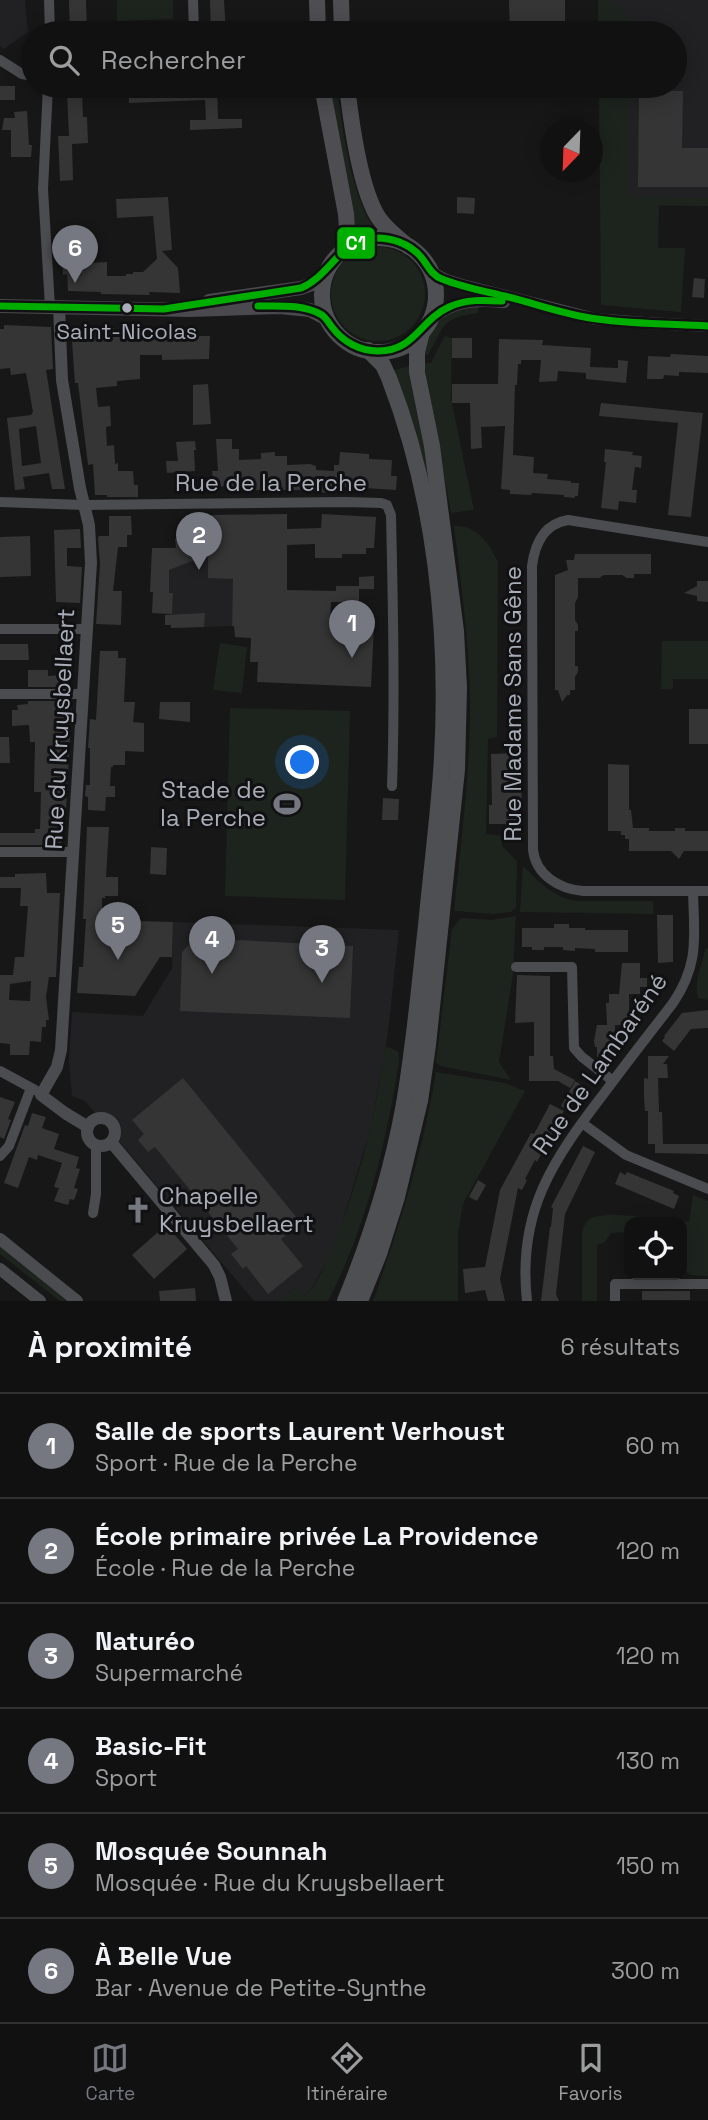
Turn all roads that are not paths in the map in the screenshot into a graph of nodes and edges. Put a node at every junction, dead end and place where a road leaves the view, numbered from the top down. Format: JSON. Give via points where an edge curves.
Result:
{"nodes":[{"id":1,"x":49,"y":0,"type":"edge"},
{"id":2,"x":193,"y":0,"type":"edge"},
{"id":3,"x":317,"y":0,"type":"edge"},
{"id":4,"x":341,"y":0,"type":"edge"},
{"id":5,"x":50,"y":21,"type":"edge"},
{"id":6,"x":194,"y":21,"type":"edge"},
{"id":7,"x":318,"y":21,"type":"edge"},
{"id":8,"x":342,"y":21,"type":"edge"},
{"id":9,"x":0,"y":60,"type":"edge"},
{"id":10,"x":21,"y":73,"type":"edge"},
{"id":11,"x":47,"y":98,"type":"edge"},
{"id":12,"x":324,"y":98,"type":"edge"},
{"id":13,"x":349,"y":98,"type":"edge"},
{"id":14,"x":409,"y":247,"type":"junction"},
{"id":15,"x":345,"y":248,"type":"junction"},
{"id":16,"x":431,"y":272,"type":"junction"},
{"id":17,"x":325,"y":274,"type":"junction"},
{"id":18,"x":0,"y":306,"type":"edge"},
{"id":19,"x":55,"y":307,"type":"junction"},
{"id":20,"x":164,"y":309,"type":"junction"},
{"id":21,"x":552,"y":309,"type":"junction"},
{"id":22,"x":327,"y":319,"type":"junction"},
{"id":23,"x":708,"y":326,"type":"edge"},
{"id":24,"x":425,"y":327,"type":"junction"},
{"id":25,"x":368,"y":351,"type":"junction"},
{"id":26,"x":0,"y":502,"type":"edge"},
{"id":27,"x":84,"y":505,"type":"junction"},
{"id":28,"x":708,"y":542,"type":"edge"},
{"id":29,"x":0,"y":629,"type":"edge"},
{"id":30,"x":87,"y":629,"type":"junction"},
{"id":31,"x":0,"y":694,"type":"edge"},
{"id":32,"x":83,"y":694,"type":"junction"},
{"id":33,"x":392,"y":786,"type":"dead end"},
{"id":34,"x":0,"y":852,"type":"edge"},
{"id":35,"x":74,"y":852,"type":"junction"},
{"id":36,"x":693,"y":891,"type":"junction"},
{"id":37,"x":708,"y":891,"type":"edge"},
{"id":38,"x":516,"y":967,"type":"dead end"},
{"id":39,"x":0,"y":1071,"type":"edge"},
{"id":40,"x":613,"y":1081,"type":"junction"},
{"id":41,"x":36,"y":1091,"type":"junction"},
{"id":42,"x":582,"y":1123,"type":"junction"},
{"id":43,"x":88,"y":1127,"type":"junction"},
{"id":44,"x":111,"y":1142,"type":"junction"},
{"id":45,"x":96,"y":1145,"type":"junction"},
{"id":46,"x":2,"y":1150,"type":"edge"},
{"id":47,"x":708,"y":1189,"type":"edge"},
{"id":48,"x":93,"y":1213,"type":"dead end"},
{"id":49,"x":0,"y":1239,"type":"edge"},
{"id":50,"x":0,"y":1269,"type":"edge"},
{"id":51,"x":708,"y":1284,"type":"edge"},
{"id":52,"x":40,"y":1301,"type":"edge"},
{"id":53,"x":77,"y":1301,"type":"edge"},
{"id":54,"x":226,"y":1301,"type":"edge"},
{"id":55,"x":345,"y":1301,"type":"edge"},
{"id":56,"x":360,"y":1301,"type":"edge"},
{"id":57,"x":527,"y":1301,"type":"edge"},
{"id":58,"x":615,"y":1301,"type":"edge"}],
"edges":[{"from":1,"to":5,"type":"street"},
{"from":2,"to":6,"type":"street"},
{"from":3,"to":7,"type":"highway"},
{"from":4,"to":8,"type":"highway"},
{"from":9,"to":10,"type":"street"},
{"from":11,"to":19,"type":"street","via":[[43,189]]},
{"from":12,"to":15,"type":"highway","via":[[346,214]]},
{"from":13,"to":14,"type":"highway","via":[[372,203],[381,220]]},
{"from":14,"to":15,"type":"main road","via":[[377,238]]},
{"from":14,"to":16,"type":"main road"},
{"from":15,"to":17,"type":"main road"},
{"from":16,"to":21,"type":"street","via":[[457,284]]},
{"from":16,"to":24,"type":"main road","via":[[436,295]]},
{"from":17,"to":20,"type":"main road","via":[[301,288]]},
{"from":17,"to":22,"type":"main road","via":[[322,295]]},
{"from":18,"to":19,"type":"main road"},
{"from":19,"to":20,"type":"main road"},
{"from":19,"to":27,"type":"street","name":"Rue du Kruysbellaert","via":[[63,387]]},
{"from":20,"to":22,"type":"main road","via":[[280,307],[310,310]]},
{"from":21,"to":23,"type":"street","via":[[605,320]]},
{"from":21,"to":24,"type":"street","via":[[460,302]]},
{"from":22,"to":25,"type":"main road","via":[[342,338]]},
{"from":24,"to":25,"type":"main road","via":[[396,349]]},
{"from":24,"to":56,"type":"main road","via":[[417,352],[417,372],[432,446],[456,631],[457,770],[420,1101],[393,1210]]},
{"from":25,"to":55,"type":"main road","via":[[390,378],[424,495],[440,612],[443,729],[405,1094],[383,1188]]},
{"from":26,"to":27,"type":"street"},
{"from":27,"to":30,"type":"street","name":"Rue du Kruysbellaert","via":[[91,563]]},
{"from":27,"to":33,"type":"street","name":"Rue de la Perche","via":[[387,505],[393,624]]},
{"from":28,"to":36,"type":"street","name":"Rue Madame Sans Gêne","via":[[563,520],[545,531],[532,566],[536,863],[562,887],[576,890]]},
{"from":29,"to":30,"type":"street"},
{"from":30,"to":32,"type":"street","name":"Rue du Kruysbellaert"},
{"from":31,"to":32,"type":"street"},
{"from":32,"to":35,"type":"street","name":"Rue du Kruysbellaert"},
{"from":34,"to":35,"type":"street"},
{"from":35,"to":41,"type":"street","name":"Rue du Kruysbellaert","via":[[61,1050],[57,1067]]},
{"from":36,"to":37,"type":"street"},
{"from":36,"to":40,"type":"street","name":"Rue de Lambaréné","via":[[695,947],[687,978]]},
{"from":38,"to":40,"type":"street","via":[[572,967],[574,1048]]},
{"from":39,"to":41,"type":"street"},
{"from":40,"to":42,"type":"street","name":"Rue de Lambaréné"},
{"from":41,"to":43,"type":"street"},
{"from":41,"to":46,"type":"street"},
{"from":42,"to":47,"type":"street","via":[[626,1155]]},
{"from":42,"to":57,"type":"street","name":"Rue de Lambaréné","via":[[558,1156],[535,1205],[526,1252]]},
{"from":43,"to":44,"type":"street","via":[[97,1118],[110,1120],[116,1130]]},
{"from":43,"to":45,"type":"street","via":[[89,1139]]},
{"from":44,"to":45,"type":"street"},
{"from":44,"to":54,"type":"street","via":[[214,1265]]},
{"from":45,"to":48,"type":"street"},
{"from":49,"to":53,"type":"street"},
{"from":50,"to":52,"type":"street"},
{"from":51,"to":58,"type":"street","via":[[615,1284]]}]}
